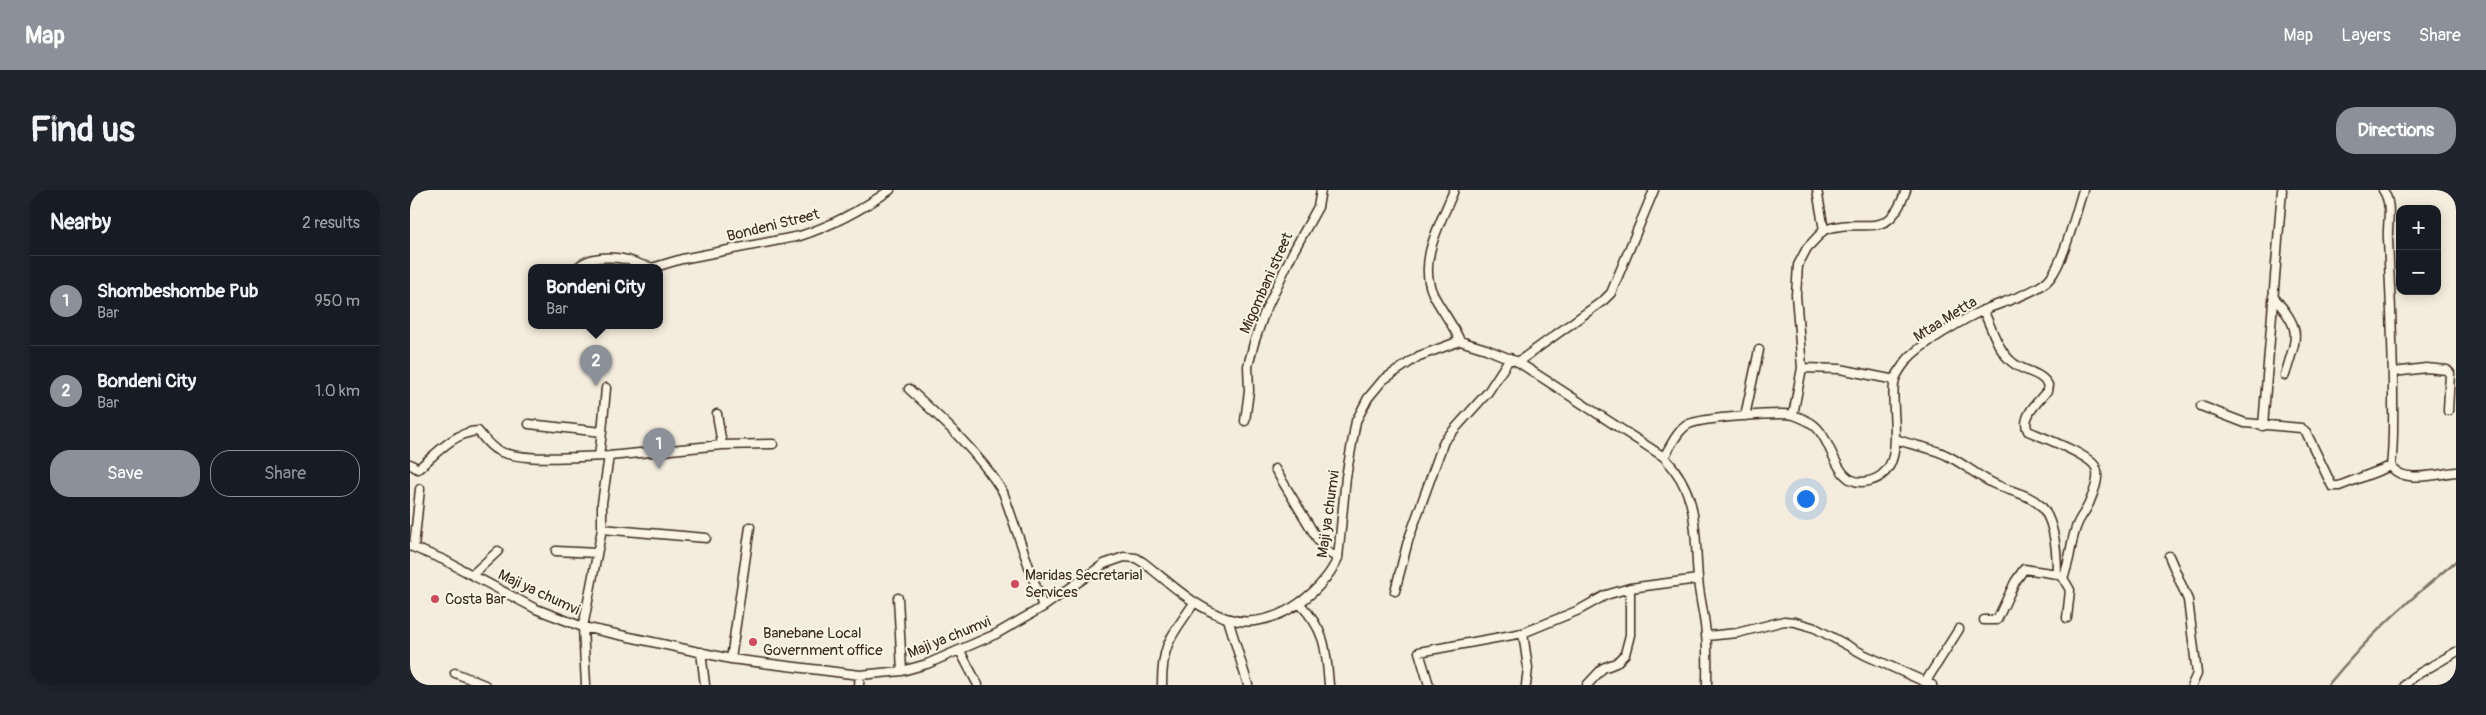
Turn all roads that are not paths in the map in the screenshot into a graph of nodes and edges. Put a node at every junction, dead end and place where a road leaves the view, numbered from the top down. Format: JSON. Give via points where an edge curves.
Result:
{"nodes":[{"id":1,"x":890,"y":190,"type":"edge"},
{"id":2,"x":1321,"y":190,"type":"edge"},
{"id":3,"x":1454,"y":190,"type":"edge"},
{"id":4,"x":1654,"y":190,"type":"edge"},
{"id":5,"x":1817,"y":190,"type":"edge"},
{"id":6,"x":1906,"y":190,"type":"edge"},
{"id":7,"x":2083,"y":190,"type":"edge"},
{"id":8,"x":2282,"y":190,"type":"edge"},
{"id":9,"x":2383,"y":190,"type":"edge"},
{"id":10,"x":1824,"y":230,"type":"junction"},
{"id":11,"x":582,"y":264,"type":"edge"},
{"id":12,"x":641,"y":264,"type":"edge"},
{"id":13,"x":663,"y":265,"type":"edge"},
{"id":14,"x":2273,"y":296,"type":"junction"},
{"id":15,"x":1983,"y":310,"type":"junction"},
{"id":16,"x":1460,"y":341,"type":"junction"},
{"id":17,"x":1759,"y":350,"type":"dead end"},
{"id":18,"x":1514,"y":360,"type":"junction"},
{"id":19,"x":1802,"y":368,"type":"junction"},
{"id":20,"x":2394,"y":372,"type":"junction"},
{"id":21,"x":2285,"y":375,"type":"dead end"},
{"id":22,"x":1895,"y":380,"type":"junction"},
{"id":23,"x":606,"y":388,"type":"dead end"},
{"id":24,"x":909,"y":389,"type":"dead end"},
{"id":25,"x":2201,"y":406,"type":"dead end"},
{"id":26,"x":2448,"y":411,"type":"dead end"},
{"id":27,"x":717,"y":414,"type":"dead end"},
{"id":28,"x":1793,"y":415,"type":"junction"},
{"id":29,"x":1744,"y":416,"type":"junction"},
{"id":30,"x":1245,"y":421,"type":"dead end"},
{"id":31,"x":529,"y":424,"type":"dead end"},
{"id":32,"x":2263,"y":426,"type":"junction"},
{"id":33,"x":602,"y":432,"type":"junction"},
{"id":34,"x":1896,"y":439,"type":"junction"},
{"id":35,"x":773,"y":444,"type":"dead end"},
{"id":36,"x":722,"y":445,"type":"junction"},
{"id":37,"x":599,"y":456,"type":"junction"},
{"id":38,"x":609,"y":456,"type":"junction"},
{"id":39,"x":1664,"y":457,"type":"junction"},
{"id":40,"x":410,"y":464,"type":"edge"},
{"id":41,"x":2391,"y":466,"type":"junction"},
{"id":42,"x":1275,"y":469,"type":"dead end"},
{"id":43,"x":2456,"y":472,"type":"edge"},
{"id":44,"x":420,"y":490,"type":"dead end"},
{"id":45,"x":750,"y":527,"type":"dead end"},
{"id":46,"x":602,"y":529,"type":"junction"},
{"id":47,"x":706,"y":538,"type":"dead end"},
{"id":48,"x":412,"y":546,"type":"edge"},
{"id":49,"x":556,"y":550,"type":"dead end"},
{"id":50,"x":498,"y":551,"type":"dead end"},
{"id":51,"x":597,"y":552,"type":"junction"},
{"id":52,"x":2169,"y":556,"type":"dead end"},
{"id":53,"x":1338,"y":558,"type":"junction"},
{"id":54,"x":472,"y":575,"type":"junction"},
{"id":55,"x":2060,"y":576,"type":"junction"},
{"id":56,"x":1698,"y":579,"type":"junction"},
{"id":57,"x":1630,"y":588,"type":"junction"},
{"id":58,"x":1395,"y":591,"type":"dead end"},
{"id":59,"x":898,"y":598,"type":"dead end"},
{"id":60,"x":1194,"y":603,"type":"junction"},
{"id":61,"x":1300,"y":604,"type":"junction"},
{"id":62,"x":1043,"y":607,"type":"junction"},
{"id":63,"x":2067,"y":618,"type":"dead end"},
{"id":64,"x":1228,"y":619,"type":"junction"},
{"id":65,"x":1984,"y":620,"type":"dead end"},
{"id":66,"x":583,"y":627,"type":"junction"},
{"id":67,"x":1959,"y":629,"type":"dead end"},
{"id":68,"x":1523,"y":633,"type":"junction"},
{"id":69,"x":1706,"y":636,"type":"junction"},
{"id":70,"x":960,"y":651,"type":"junction"},
{"id":71,"x":701,"y":652,"type":"junction"},
{"id":72,"x":2456,"y":652,"type":"edge"},
{"id":73,"x":731,"y":659,"type":"junction"},
{"id":74,"x":902,"y":670,"type":"junction"},
{"id":75,"x":455,"y":673,"type":"dead end"},
{"id":76,"x":860,"y":675,"type":"junction"},
{"id":77,"x":1929,"y":683,"type":"edge"},
{"id":78,"x":485,"y":685,"type":"edge"},
{"id":79,"x":586,"y":685,"type":"edge"},
{"id":80,"x":705,"y":685,"type":"edge"},
{"id":81,"x":859,"y":685,"type":"edge"},
{"id":82,"x":978,"y":685,"type":"edge"},
{"id":83,"x":1162,"y":685,"type":"edge"},
{"id":84,"x":1248,"y":685,"type":"edge"},
{"id":85,"x":1329,"y":685,"type":"edge"},
{"id":86,"x":1429,"y":685,"type":"edge"},
{"id":87,"x":1526,"y":685,"type":"edge"},
{"id":88,"x":1587,"y":685,"type":"edge"},
{"id":89,"x":1707,"y":685,"type":"edge"},
{"id":90,"x":2192,"y":685,"type":"edge"},
{"id":91,"x":2404,"y":685,"type":"edge"}],
"edges":[{"from":1,"to":13,"type":"street","name":"Bondeni Street","via":[[841,221],[809,233]]},
{"from":2,"to":30,"type":"street","name":"Migombani street","via":[[1318,206],[1282,276],[1254,344],[1248,366]]},
{"from":3,"to":16,"type":"street","via":[[1435,238],[1426,273],[1433,294]]},
{"from":4,"to":18,"type":"street","via":[[1610,293]]},
{"from":5,"to":10,"type":"street"},
{"from":6,"to":10,"type":"street","via":[[1896,215],[1885,224],[1840,224]]},
{"from":7,"to":15,"type":"street","name":"Mtaa Metta","via":[[2051,278]]},
{"from":8,"to":14,"type":"street"},
{"from":9,"to":20,"type":"street","via":[[2389,208]]},
{"from":10,"to":19,"type":"street","via":[[1807,248],[1798,265],[1796,295]]},
{"from":11,"to":12,"type":"street","via":[[610,258]]},
{"from":14,"to":21,"type":"street","via":[[2292,320],[2296,333]]},
{"from":14,"to":32,"type":"street"},
{"from":15,"to":22,"type":"street","name":"Mtaa Metta","via":[[1929,342],[1908,359]]},
{"from":15,"to":55,"type":"street","via":[[2012,363],[2037,374],[2048,385],[2026,418],[2028,431],[2071,449],[2097,468],[2093,495],[2077,524],[2068,566]]},
{"from":16,"to":18,"type":"street"},
{"from":16,"to":53,"type":"street","name":"Maji ya chumvi","via":[[1419,356],[1383,380],[1368,398],[1356,421],[1346,477]]},
{"from":17,"to":29,"type":"street"},
{"from":18,"to":39,"type":"street"},
{"from":18,"to":58,"type":"street","via":[[1444,441],[1408,541]]},
{"from":19,"to":22,"type":"street","via":[[1840,369]]},
{"from":19,"to":28,"type":"street"},
{"from":20,"to":26,"type":"street","via":[[2426,368],[2447,370],[2450,373]]},
{"from":20,"to":41,"type":"street"},
{"from":22,"to":34,"type":"street"},
{"from":23,"to":33,"type":"street"},
{"from":24,"to":62,"type":"street","via":[[964,442],[1003,492]]},
{"from":25,"to":32,"type":"street","via":[[2245,423]]},
{"from":27,"to":36,"type":"street"},
{"from":28,"to":29,"type":"street"},
{"from":28,"to":34,"type":"street","via":[[1826,437],[1842,473],[1857,483],[1870,481],[1883,472],[1893,459]]},
{"from":29,"to":39,"type":"street","via":[[1702,420],[1687,425]]},
{"from":31,"to":33,"type":"street"},
{"from":32,"to":41,"type":"street","via":[[2301,428],[2306,432],[2332,486]]},
{"from":33,"to":37,"type":"street"},
{"from":34,"to":55,"type":"street","via":[[1946,455],[1974,474],[2040,505],[2056,544]]},
{"from":35,"to":36,"type":"street"},
{"from":36,"to":38,"type":"street"},
{"from":37,"to":38,"type":"street"},
{"from":37,"to":40,"type":"street","via":[[551,458],[511,454],[498,451],[478,431],[458,436],[418,469]]},
{"from":38,"to":46,"type":"street"},
{"from":39,"to":56,"type":"street","via":[[1679,473],[1691,500]]},
{"from":41,"to":43,"type":"street","via":[[2395,472],[2406,476]]},
{"from":42,"to":53,"type":"street","via":[[1324,550]]},
{"from":44,"to":48,"type":"street"},
{"from":45,"to":73,"type":"street"},
{"from":46,"to":47,"type":"street"},
{"from":46,"to":51,"type":"street"},
{"from":48,"to":54,"type":"street","name":"Maji ya chumvi"},
{"from":49,"to":51,"type":"street"},
{"from":50,"to":54,"type":"street"},
{"from":51,"to":66,"type":"street"},
{"from":52,"to":90,"type":"street","via":[[2188,600],[2197,674]]},
{"from":53,"to":61,"type":"street","name":"Maji ya chumvi","via":[[1315,591]]},
{"from":54,"to":66,"type":"street","name":"Maji ya chumvi","via":[[536,609]]},
{"from":55,"to":63,"type":"street","via":[[2070,597]]},
{"from":55,"to":65,"type":"street","via":[[2024,569],[1997,620]]},
{"from":56,"to":57,"type":"street"},
{"from":56,"to":69,"type":"street"},
{"from":57,"to":68,"type":"street"},
{"from":57,"to":88,"type":"street","via":[[1630,635],[1625,654]]},
{"from":59,"to":74,"type":"street"},
{"from":60,"to":62,"type":"street","name":"Maji ya chumvi","via":[[1144,562],[1124,557],[1104,564]]},
{"from":60,"to":64,"type":"street","name":"Maji ya chumvi"},
{"from":60,"to":83,"type":"street","via":[[1167,644],[1162,661]]},
{"from":61,"to":64,"type":"street","name":"Maji ya chumvi","via":[[1280,615],[1256,620]]},
{"from":61,"to":85,"type":"street","via":[[1320,629]]},
{"from":62,"to":70,"type":"street","name":"Maji ya chumvi"},
{"from":64,"to":84,"type":"street"},
{"from":66,"to":71,"type":"street","name":"Maji ya chumvi"},
{"from":66,"to":79,"type":"street"},
{"from":67,"to":77,"type":"street"},
{"from":68,"to":86,"type":"street","via":[[1420,652]]},
{"from":68,"to":87,"type":"street","via":[[1528,668]]},
{"from":69,"to":77,"type":"street","via":[[1795,622],[1816,628],[1865,655]]},
{"from":69,"to":89,"type":"street"},
{"from":70,"to":74,"type":"street","name":"Maji ya chumvi"},
{"from":70,"to":82,"type":"street"},
{"from":71,"to":73,"type":"street","name":"Maji ya chumvi"},
{"from":71,"to":80,"type":"street"},
{"from":72,"to":91,"type":"street"},
{"from":73,"to":76,"type":"street","name":"Maji ya chumvi"},
{"from":74,"to":76,"type":"street","name":"Maji ya chumvi"},
{"from":75,"to":78,"type":"street"},
{"from":76,"to":81,"type":"street"}]}
